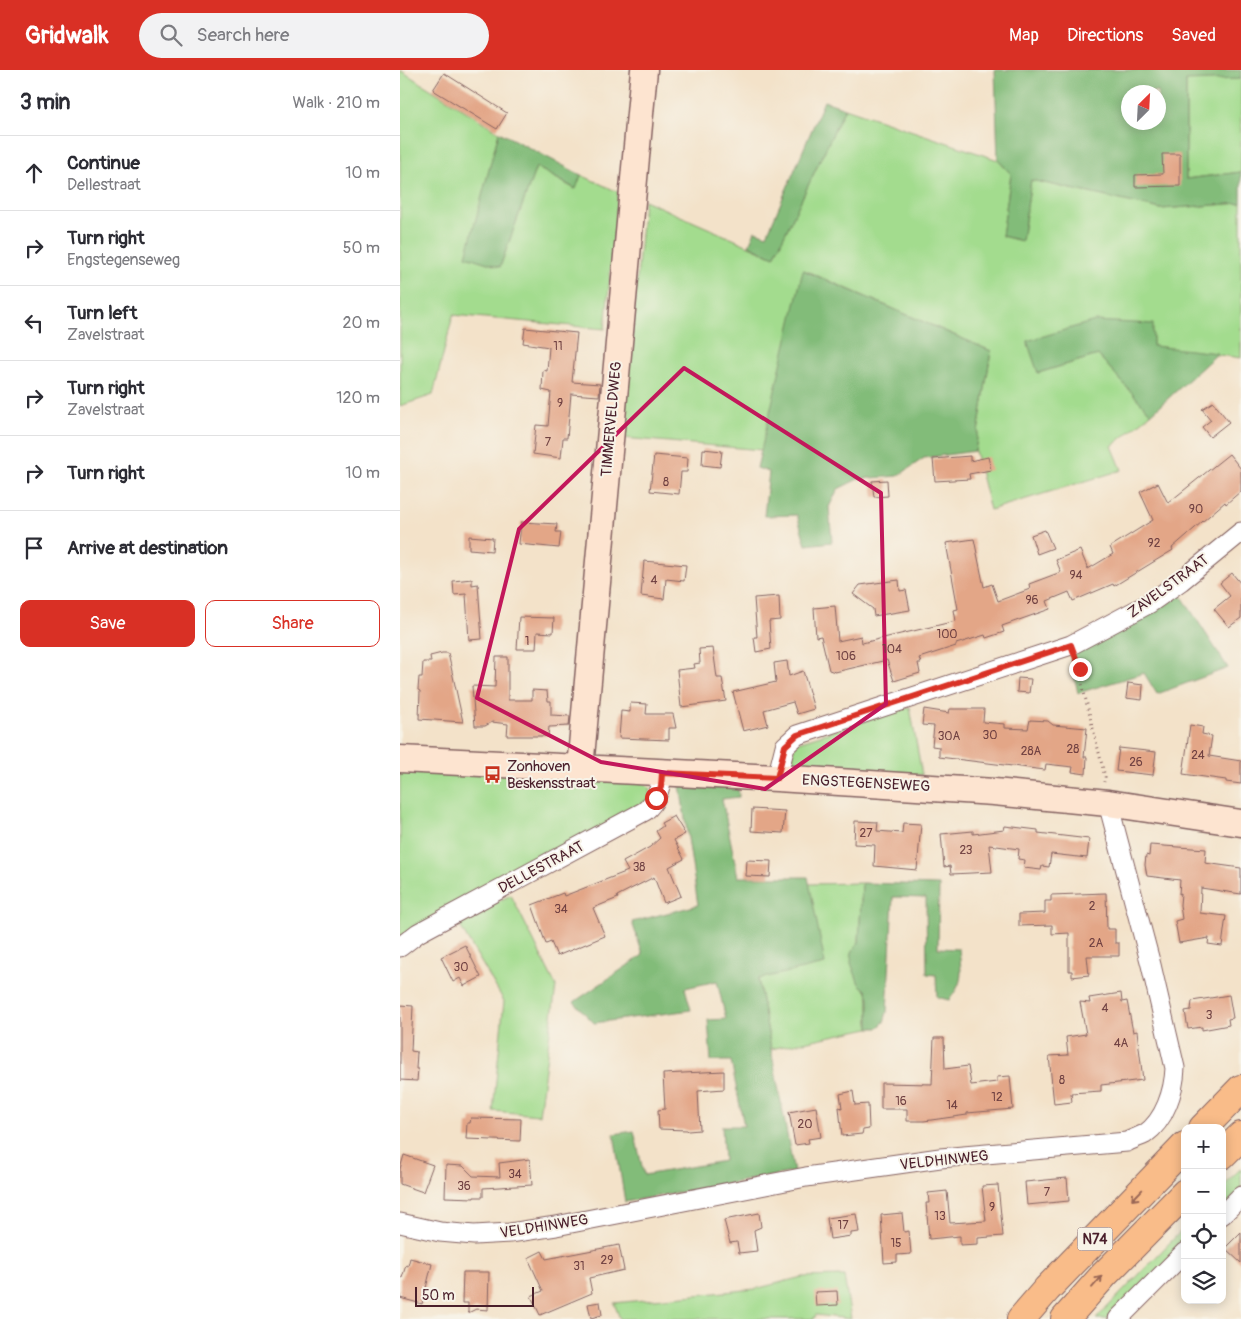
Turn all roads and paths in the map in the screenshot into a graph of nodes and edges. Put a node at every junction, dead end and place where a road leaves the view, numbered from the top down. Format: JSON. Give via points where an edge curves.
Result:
{"nodes":[{"id":1,"x":644,"y":70,"type":"edge"},
{"id":2,"x":1241,"y":532,"type":"edge"},
{"id":3,"x":1071,"y":645,"type":"junction"},
{"id":4,"x":400,"y":760,"type":"edge"},
{"id":5,"x":580,"y":768,"type":"junction"},
{"id":6,"x":662,"y":773,"type":"junction"},
{"id":7,"x":777,"y":778,"type":"junction"},
{"id":8,"x":1108,"y":804,"type":"junction"},
{"id":9,"x":1241,"y":823,"type":"edge"},
{"id":10,"x":400,"y":947,"type":"edge"},
{"id":11,"x":1241,"y":1089,"type":"edge"},
{"id":12,"x":1207,"y":1124,"type":"edge"},
{"id":13,"x":1241,"y":1136,"type":"edge"},
{"id":14,"x":1181,"y":1150,"type":"edge"},
{"id":15,"x":1226,"y":1151,"type":"edge"},
{"id":16,"x":1241,"y":1196,"type":"edge"},
{"id":17,"x":1181,"y":1197,"type":"edge"},
{"id":18,"x":1223,"y":1214,"type":"edge"},
{"id":19,"x":400,"y":1222,"type":"edge"},
{"id":20,"x":1181,"y":1256,"type":"edge"},
{"id":21,"x":1021,"y":1319,"type":"edge"},
{"id":22,"x":1065,"y":1319,"type":"edge"},
{"id":23,"x":1118,"y":1319,"type":"edge"}],
"edges":[{"from":1,"to":5,"type":"street","name":"TIMMERVELDWEG"},
{"from":2,"to":3,"type":"street","name":"ZAVELSTRAAT","via":[[1150,603]]},
{"from":3,"to":7,"type":"street","name":"ZAVELSTRAAT","via":[[797,735],[785,746]]},
{"from":3,"to":8,"type":"path","via":[[1088,702],[1105,777],[1103,792]]},
{"from":4,"to":5,"type":"street","name":"ENGSTEGENSEWEG"},
{"from":5,"to":6,"type":"street","name":"ENGSTEGENSEWEG"},
{"from":6,"to":7,"type":"street","name":"ENGSTEGENSEWEG"},
{"from":6,"to":10,"type":"street","name":"DELLESTRAAT","via":[[656,798],[644,811],[418,933]]},
{"from":7,"to":8,"type":"street","name":"ENGSTEGENSEWEG","via":[[994,792]]},
{"from":8,"to":9,"type":"street","name":"ENGSTEGENSEWEG"},
{"from":8,"to":19,"type":"street","name":"VELDHINWEG","via":[[1175,1068],[1168,1101],[1159,1120],[1145,1134],[1127,1142],[940,1158],[806,1177],[510,1233],[474,1235],[440,1232]]},
{"from":11,"to":12,"type":"highway"},
{"from":13,"to":15,"type":"highway"},
{"from":14,"to":21,"type":"highway","number":"N74","one_way":true},
{"from":16,"to":18,"type":"street"},
{"from":22,"to":17,"type":"highway","number":"N74","one_way":true,"via":[[1104,1274]]},
{"from":20,"to":23,"type":"street"}]}
